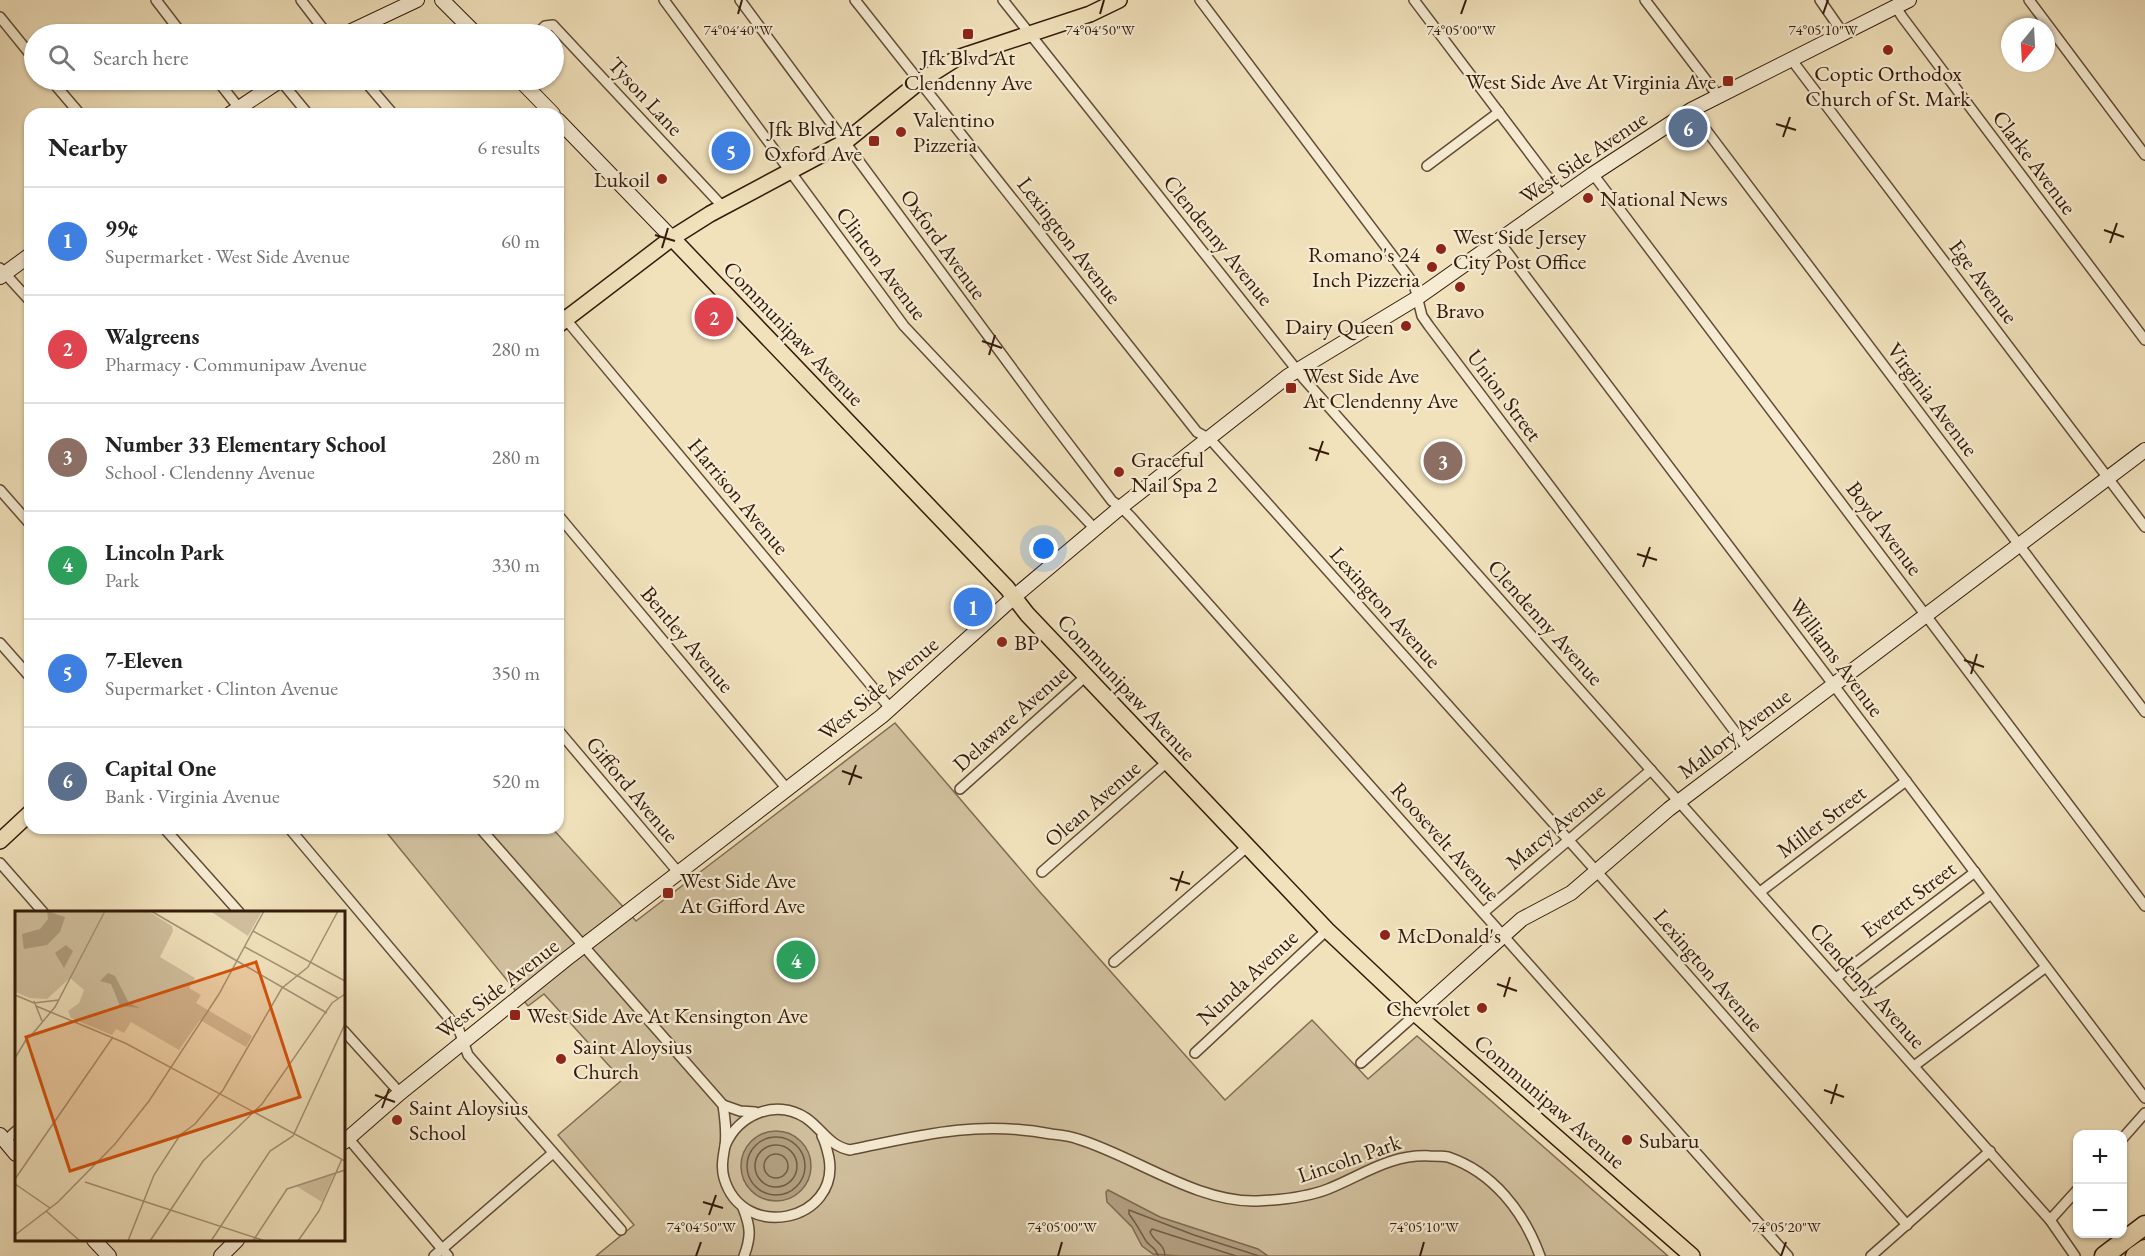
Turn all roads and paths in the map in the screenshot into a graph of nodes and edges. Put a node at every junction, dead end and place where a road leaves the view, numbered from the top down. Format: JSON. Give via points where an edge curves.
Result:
{"nodes":[{"id":1,"x":156,"y":0,"type":"edge"},
{"id":2,"x":301,"y":0,"type":"edge"},
{"id":3,"x":417,"y":0,"type":"edge"},
{"id":4,"x":441,"y":0,"type":"edge"},
{"id":5,"x":664,"y":0,"type":"edge"},
{"id":6,"x":740,"y":0,"type":"edge"},
{"id":7,"x":855,"y":0,"type":"edge"},
{"id":8,"x":1003,"y":0,"type":"edge"},
{"id":9,"x":1119,"y":0,"type":"edge"},
{"id":10,"x":1200,"y":0,"type":"edge"},
{"id":11,"x":1414,"y":0,"type":"edge"},
{"id":12,"x":1645,"y":0,"type":"edge"},
{"id":13,"x":1820,"y":0,"type":"edge"},
{"id":14,"x":1909,"y":0,"type":"edge"},
{"id":15,"x":2029,"y":0,"type":"edge"},
{"id":16,"x":1895,"y":6,"type":"junction"},
{"id":17,"x":0,"y":17,"type":"edge"},
{"id":18,"x":174,"y":24,"type":"edge"},
{"id":19,"x":319,"y":24,"type":"edge"},
{"id":20,"x":366,"y":24,"type":"edge"},
{"id":21,"x":466,"y":24,"type":"edge"},
{"id":22,"x":1843,"y":33,"type":"junction"},
{"id":23,"x":1029,"y":34,"type":"junction"},
{"id":24,"x":564,"y":38,"type":"edge"},
{"id":25,"x":24,"y":47,"type":"edge"},
{"id":26,"x":1791,"y":59,"type":"junction"},
{"id":27,"x":919,"y":82,"type":"junction"},
{"id":28,"x":60,"y":90,"type":"edge"},
{"id":29,"x":222,"y":90,"type":"edge"},
{"id":30,"x":265,"y":90,"type":"edge"},
{"id":31,"x":288,"y":90,"type":"edge"},
{"id":32,"x":373,"y":90,"type":"edge"},
{"id":33,"x":529,"y":90,"type":"edge"},
{"id":34,"x":1719,"y":97,"type":"junction"},
{"id":35,"x":75,"y":108,"type":"edge"},
{"id":36,"x":232,"y":108,"type":"edge"},
{"id":37,"x":238,"y":108,"type":"edge"},
{"id":38,"x":303,"y":108,"type":"edge"},
{"id":39,"x":388,"y":108,"type":"edge"},
{"id":40,"x":547,"y":108,"type":"edge"},
{"id":41,"x":1691,"y":110,"type":"junction"},
{"id":42,"x":1499,"y":112,"type":"junction"},
{"id":43,"x":564,"y":126,"type":"edge"},
{"id":44,"x":845,"y":142,"type":"junction"},
{"id":45,"x":2145,"y":155,"type":"edge"},
{"id":46,"x":1427,"y":166,"type":"dead end"},
{"id":47,"x":790,"y":172,"type":"junction"},
{"id":48,"x":1593,"y":174,"type":"junction"},
{"id":49,"x":1562,"y":196,"type":"junction"},
{"id":50,"x":724,"y":208,"type":"junction"},
{"id":51,"x":672,"y":238,"type":"junction"},
{"id":52,"x":1498,"y":240,"type":"junction"},
{"id":53,"x":24,"y":259,"type":"edge"},
{"id":54,"x":2,"y":272,"type":"edge"},
{"id":55,"x":24,"y":295,"type":"edge"},
{"id":56,"x":1417,"y":298,"type":"junction"},
{"id":57,"x":564,"y":316,"type":"edge"},
{"id":58,"x":564,"y":322,"type":"edge"},
{"id":59,"x":2145,"y":340,"type":"edge"},
{"id":60,"x":1298,"y":370,"type":"junction"},
{"id":61,"x":1210,"y":439,"type":"junction"},
{"id":62,"x":2145,"y":450,"type":"edge"},
{"id":63,"x":2108,"y":478,"type":"junction"},
{"id":64,"x":0,"y":490,"type":"edge"},
{"id":65,"x":1121,"y":507,"type":"junction"},
{"id":66,"x":24,"y":517,"type":"edge"},
{"id":67,"x":564,"y":521,"type":"edge"},
{"id":68,"x":2145,"y":527,"type":"edge"},
{"id":69,"x":1095,"y":529,"type":"junction"},
{"id":70,"x":2019,"y":545,"type":"junction"},
{"id":71,"x":1014,"y":597,"type":"junction"},
{"id":72,"x":1926,"y":615,"type":"junction"},
{"id":73,"x":0,"y":643,"type":"edge"},
{"id":74,"x":24,"y":670,"type":"edge"},
{"id":75,"x":1086,"y":676,"type":"junction"},
{"id":76,"x":1833,"y":685,"type":"junction"},
{"id":77,"x":890,"y":708,"type":"junction"},
{"id":78,"x":2145,"y":712,"type":"edge"},
{"id":79,"x":564,"y":737,"type":"edge"},
{"id":80,"x":1748,"y":749,"type":"junction"},
{"id":81,"x":1167,"y":762,"type":"junction"},
{"id":82,"x":1651,"y":770,"type":"junction"},
{"id":83,"x":1906,"y":781,"type":"junction"},
{"id":84,"x":787,"y":789,"type":"junction"},
{"id":85,"x":960,"y":789,"type":"dead end"},
{"id":86,"x":1679,"y":801,"type":"junction"},
{"id":87,"x":24,"y":819,"type":"edge"},
{"id":88,"x":169,"y":834,"type":"edge"},
{"id":89,"x":294,"y":834,"type":"edge"},
{"id":90,"x":485,"y":834,"type":"edge"},
{"id":91,"x":1568,"y":840,"type":"junction"},
{"id":92,"x":0,"y":841,"type":"edge"},
{"id":93,"x":1248,"y":846,"type":"junction"},
{"id":94,"x":0,"y":863,"type":"edge"},
{"id":95,"x":678,"y":872,"type":"junction"},
{"id":96,"x":1597,"y":872,"type":"junction"},
{"id":97,"x":1975,"y":872,"type":"junction"},
{"id":98,"x":1042,"y":873,"type":"dead end"},
{"id":99,"x":1760,"y":892,"type":"junction"},
{"id":100,"x":1991,"y":894,"type":"junction"},
{"id":101,"x":2145,"y":906,"type":"edge"},
{"id":102,"x":42,"y":911,"type":"edge"},
{"id":103,"x":238,"y":911,"type":"edge"},
{"id":104,"x":1484,"y":912,"type":"junction"},
{"id":105,"x":1327,"y":930,"type":"junction"},
{"id":106,"x":1503,"y":934,"type":"junction"},
{"id":107,"x":583,"y":947,"type":"junction"},
{"id":108,"x":1114,"y":962,"type":"dead end"},
{"id":109,"x":2046,"y":967,"type":"junction"},
{"id":110,"x":1836,"y":978,"type":"junction"},
{"id":111,"x":1853,"y":998,"type":"junction"},
{"id":112,"x":1416,"y":1014,"type":"junction"},
{"id":113,"x":345,"y":1032,"type":"edge"},
{"id":114,"x":463,"y":1042,"type":"junction"},
{"id":115,"x":1194,"y":1053,"type":"dead end"},
{"id":116,"x":1360,"y":1063,"type":"dead end"},
{"id":117,"x":1914,"y":1066,"type":"junction"},
{"id":118,"x":400,"y":1093,"type":"junction"},
{"id":119,"x":2145,"y":1098,"type":"edge"},
{"id":120,"x":723,"y":1105,"type":"junction"},
{"id":121,"x":760,"y":1112,"type":"junction"},
{"id":122,"x":2145,"y":1113,"type":"edge"},
{"id":123,"x":820,"y":1132,"type":"junction"},
{"id":124,"x":2127,"y":1133,"type":"edge"},
{"id":125,"x":3,"y":1138,"type":"edge"},
{"id":126,"x":346,"y":1140,"type":"edge"},
{"id":127,"x":725,"y":1146,"type":"junction"},
{"id":128,"x":1990,"y":1151,"type":"junction"},
{"id":129,"x":15,"y":1153,"type":"edge"},
{"id":130,"x":553,"y":1153,"type":"junction"},
{"id":131,"x":2073,"y":1195,"type":"edge"},
{"id":132,"x":743,"y":1208,"type":"junction"},
{"id":133,"x":2050,"y":1220,"type":"junction"},
{"id":134,"x":1907,"y":1225,"type":"junction"},
{"id":135,"x":2145,"y":1225,"type":"edge"},
{"id":136,"x":621,"y":1230,"type":"dead end"},
{"id":137,"x":2125,"y":1240,"type":"junction"},
{"id":138,"x":96,"y":1241,"type":"edge"},
{"id":139,"x":235,"y":1241,"type":"edge"},
{"id":140,"x":2145,"y":1249,"type":"edge"},
{"id":141,"x":442,"y":1254,"type":"edge"},
{"id":142,"x":109,"y":1256,"type":"edge"},
{"id":143,"x":221,"y":1256,"type":"edge"},
{"id":144,"x":744,"y":1256,"type":"edge"},
{"id":145,"x":1540,"y":1256,"type":"edge"},
{"id":146,"x":1692,"y":1256,"type":"edge"},
{"id":147,"x":1788,"y":1256,"type":"edge"},
{"id":148,"x":1871,"y":1256,"type":"edge"},
{"id":149,"x":2075,"y":1256,"type":"edge"},
{"id":150,"x":2091,"y":1256,"type":"edge"},
{"id":151,"x":2104,"y":1256,"type":"edge"},
{"id":152,"x":2134,"y":1256,"type":"edge"}],
"edges":[{"from":1,"to":18,"type":"street"},
{"from":2,"to":19,"type":"street"},
{"from":3,"to":20,"type":"main road"},
{"from":4,"to":21,"type":"main road"},
{"from":5,"to":47,"type":"street","name":"Clinton Avenue"},
{"from":6,"to":44,"type":"street","name":"Oxford Avenue"},
{"from":7,"to":27,"type":"street","name":"Lexington Avenue"},
{"from":8,"to":23,"type":"street","name":"Clendenny Avenue"},
{"from":9,"to":23,"type":"main road"},
{"from":10,"to":56,"type":"street","name":"Union Street","via":[[1388,248],[1414,284]]},
{"from":11,"to":42,"type":"street"},
{"from":12,"to":34,"type":"street"},
{"from":13,"to":22,"type":"street"},
{"from":14,"to":16,"type":"main road","name":"West Side Avenue"},
{"from":15,"to":45,"type":"street"},
{"from":16,"to":22,"type":"main road","name":"West Side Avenue"},
{"from":16,"to":59,"type":"street","name":"Clarke Avenue"},
{"from":17,"to":25,"type":"street"},
{"from":22,"to":26,"type":"main road","name":"West Side Avenue"},
{"from":23,"to":27,"type":"main road","via":[[957,58]]},
{"from":23,"to":60,"type":"street","name":"Clendenny Avenue"},
{"from":24,"to":50,"type":"street","name":"Tyson Lane"},
{"from":26,"to":34,"type":"main road","name":"West Side Avenue"},
{"from":26,"to":63,"type":"street","name":"Ege Avenue"},
{"from":27,"to":44,"type":"main road"},
{"from":27,"to":61,"type":"street","name":"Lexington Avenue","via":[[1197,432]]},
{"from":28,"to":35,"type":"street"},
{"from":29,"to":36,"type":"street"},
{"from":30,"to":37,"type":"main road"},
{"from":31,"to":38,"type":"street"},
{"from":32,"to":39,"type":"street"},
{"from":33,"to":40,"type":"main road"},
{"from":34,"to":41,"type":"main road","name":"West Side Avenue"},
{"from":41,"to":48,"type":"main road","name":"West Side Avenue"},
{"from":41,"to":70,"type":"street","name":"Virginia Avenue"},
{"from":42,"to":46,"type":"street"},
{"from":42,"to":49,"type":"street"},
{"from":43,"to":51,"type":"main road","name":"Communipaw Avenue"},
{"from":44,"to":47,"type":"main road"},
{"from":44,"to":65,"type":"street","name":"Oxford Avenue","via":[[1045,413],[1112,501]]},
{"from":47,"to":50,"type":"main road"},
{"from":47,"to":69,"type":"street","name":"Clinton Avenue","via":[[904,326]]},
{"from":48,"to":49,"type":"main road","name":"West Side Avenue"},
{"from":48,"to":72,"type":"street","name":"Boyd Avenue"},
{"from":49,"to":52,"type":"main road","name":"West Side Avenue"},
{"from":50,"to":51,"type":"main road"},
{"from":51,"to":57,"type":"main road"},
{"from":51,"to":71,"type":"main road","name":"Communipaw Avenue"},
{"from":52,"to":56,"type":"main road","name":"West Side Avenue"},
{"from":52,"to":76,"type":"street","name":"Williams Avenue"},
{"from":53,"to":54,"type":"main road"},
{"from":54,"to":55,"type":"street"},
{"from":56,"to":60,"type":"main road","name":"West Side Avenue"},
{"from":56,"to":80,"type":"street","name":"Union Street","via":[[1429,326]]},
{"from":58,"to":77,"type":"street","name":"Harrison Avenue"},
{"from":60,"to":61,"type":"main road","name":"West Side Avenue"},
{"from":60,"to":82,"type":"street","name":"Clendenny Avenue"},
{"from":61,"to":65,"type":"main road","name":"West Side Avenue"},
{"from":61,"to":91,"type":"street","name":"Lexington Avenue"},
{"from":62,"to":63,"type":"main road","name":"Mallory Avenue"},
{"from":63,"to":68,"type":"street","name":"Ege Avenue"},
{"from":63,"to":70,"type":"main road","name":"Mallory Avenue"},
{"from":64,"to":66,"type":"street"},
{"from":65,"to":69,"type":"main road","name":"West Side Avenue"},
{"from":65,"to":104,"type":"street","name":"Roosevelt Avenue"},
{"from":67,"to":84,"type":"street","name":"Bentley Avenue"},
{"from":69,"to":71,"type":"main road","name":"West Side Avenue"},
{"from":70,"to":72,"type":"main road","name":"Mallory Avenue"},
{"from":70,"to":78,"type":"street","name":"Virginia Avenue"},
{"from":71,"to":75,"type":"main road","name":"Communipaw Avenue"},
{"from":71,"to":77,"type":"main road","name":"West Side Avenue"},
{"from":72,"to":76,"type":"main road","name":"Mallory Avenue"},
{"from":72,"to":101,"type":"street","name":"Boyd Avenue"},
{"from":73,"to":74,"type":"street"},
{"from":75,"to":81,"type":"main road","name":"Communipaw Avenue"},
{"from":75,"to":85,"type":"street","name":"Delaware Avenue"},
{"from":76,"to":80,"type":"main road","name":"Mallory Avenue"},
{"from":76,"to":83,"type":"street","name":"Williams Avenue"},
{"from":77,"to":84,"type":"main road","name":"West Side Avenue"},
{"from":79,"to":95,"type":"street","name":"Gifford Avenue"},
{"from":80,"to":86,"type":"main road","name":"Mallory Avenue"},
{"from":81,"to":93,"type":"main road","name":"Communipaw Avenue"},
{"from":81,"to":98,"type":"street","name":"Olean Avenue"},
{"from":82,"to":86,"type":"street","name":"Clendenny Avenue"},
{"from":82,"to":91,"type":"street","name":"Marcy Avenue"},
{"from":83,"to":97,"type":"street","name":"Williams Avenue"},
{"from":83,"to":99,"type":"street","name":"Miller Street"},
{"from":84,"to":95,"type":"main road","name":"West Side Avenue"},
{"from":86,"to":96,"type":"main road","name":"Mallory Avenue"},
{"from":86,"to":99,"type":"street","name":"Clendenny Avenue"},
{"from":87,"to":92,"type":"main road"},
{"from":88,"to":103,"type":"street"},
{"from":89,"to":114,"type":"street","via":[[459,1030]]},
{"from":90,"to":107,"type":"street"},
{"from":91,"to":96,"type":"street","name":"Lexington Avenue"},
{"from":91,"to":104,"type":"street","name":"Marcy Avenue"},
{"from":93,"to":105,"type":"main road","name":"Communipaw Avenue"},
{"from":93,"to":108,"type":"street"},
{"from":94,"to":102,"type":"street"},
{"from":95,"to":107,"type":"main road","name":"West Side Avenue"},
{"from":96,"to":106,"type":"main road","name":"Mallory Avenue","via":[[1571,893],[1522,919]]},
{"from":96,"to":134,"type":"street","name":"Lexington Avenue"},
{"from":97,"to":100,"type":"street","name":"Williams Avenue"},
{"from":97,"to":110,"type":"street","name":"Everett Street"},
{"from":99,"to":110,"type":"street","name":"Clendenny Avenue"},
{"from":100,"to":109,"type":"street","name":"Williams Avenue"},
{"from":100,"to":111,"type":"street","name":"Everett Street"},
{"from":104,"to":106,"type":"street","name":"Roosevelt Avenue"},
{"from":105,"to":112,"type":"main road","name":"Communipaw Avenue"},
{"from":105,"to":115,"type":"street","name":"Nunda Avenue"},
{"from":106,"to":112,"type":"main road","name":"Mallory Avenue"},
{"from":106,"to":147,"type":"street","name":"Roosevelt Avenue"},
{"from":107,"to":114,"type":"main road","name":"West Side Avenue"},
{"from":107,"to":120,"type":"street"},
{"from":109,"to":117,"type":"street"},
{"from":109,"to":119,"type":"street","name":"Williams Avenue"},
{"from":110,"to":111,"type":"street","name":"Clendenny Avenue"},
{"from":111,"to":117,"type":"street","name":"Clendenny Avenue"},
{"from":112,"to":116,"type":"street","name":"Mallory Avenue"},
{"from":112,"to":146,"type":"main road","name":"Communipaw Avenue"},
{"from":113,"to":118,"type":"street"},
{"from":114,"to":118,"type":"main road","name":"West Side Avenue"},
{"from":114,"to":130,"type":"street","via":[[468,1055]]},
{"from":117,"to":128,"type":"street","name":"Clendenny Avenue"},
{"from":118,"to":126,"type":"main road","name":"West Side Avenue"},
{"from":120,"to":121,"type":"street","name":"Lincoln Park"},
{"from":120,"to":127,"type":"street"},
{"from":121,"to":123,"type":"street","name":"Lincoln Park","via":[[793,1112]]},
{"from":121,"to":127,"type":"street","via":[[738,1125]]},
{"from":122,"to":124,"type":"street"},
{"from":123,"to":132,"type":"street","via":[[826,1141],[830,1172],[816,1200],[791,1217],[780,1219],[755,1215]]},
{"from":123,"to":145,"type":"street","name":"Lincoln Park","via":[[839,1148],[850,1150],[948,1130],[1028,1129],[1078,1139],[1209,1193],[1254,1201],[1297,1198],[1326,1190],[1399,1158],[1446,1156],[1476,1169],[1509,1199]]},
{"from":125,"to":129,"type":"main road"},
{"from":126,"to":141,"type":"street"},
{"from":127,"to":132,"type":"street","via":[[724,1179]]},
{"from":128,"to":133,"type":"street","name":"Clendenny Avenue"},
{"from":128,"to":134,"type":"street"},
{"from":130,"to":136,"type":"street"},
{"from":130,"to":141,"type":"street"},
{"from":131,"to":133,"type":"street"},
{"from":132,"to":144,"type":"street","via":[[750,1238]]},
{"from":133,"to":149,"type":"street","name":"Clendenny Avenue"},
{"from":134,"to":148,"type":"street"},
{"from":135,"to":137,"type":"highway"},
{"from":137,"to":150,"type":"highway"},
{"from":137,"to":151,"type":"highway"},
{"from":138,"to":142,"type":"main road"},
{"from":139,"to":143,"type":"main road"},
{"from":140,"to":152,"type":"highway"}]}
